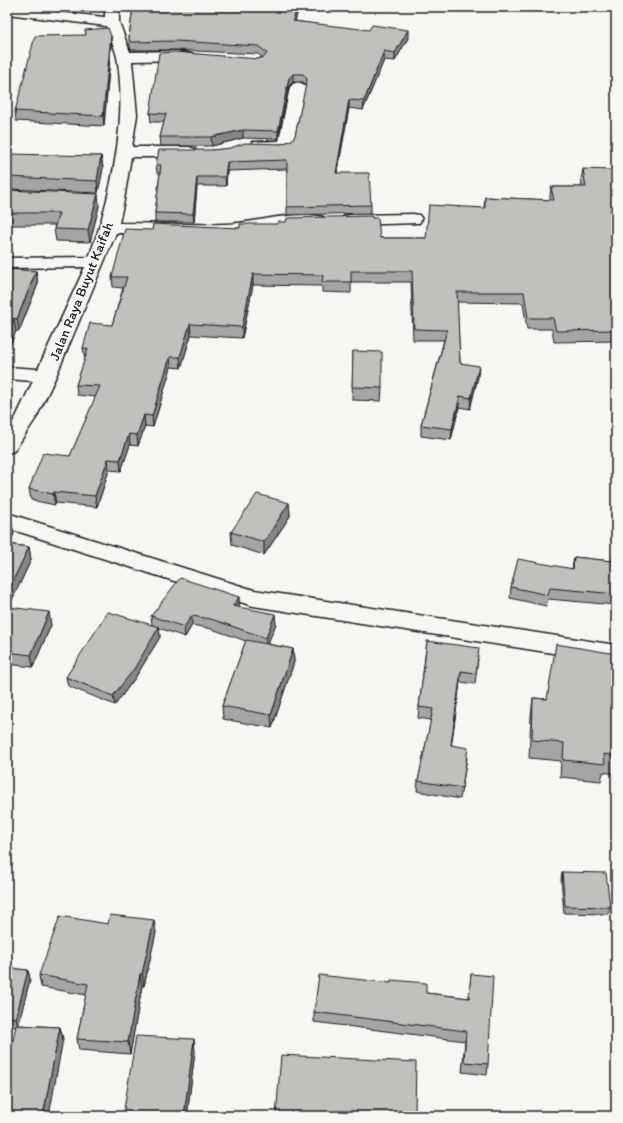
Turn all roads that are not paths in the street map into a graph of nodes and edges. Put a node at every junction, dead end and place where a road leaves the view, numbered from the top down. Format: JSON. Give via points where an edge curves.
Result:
{"nodes":[{"id":1,"x":7,"y":10,"type":"edge"},
{"id":2,"x":112,"y":15,"type":"edge"},
{"id":3,"x":124,"y":57,"type":"junction"},
{"id":4,"x":199,"y":58,"type":"edge"},
{"id":5,"x":298,"y":87,"type":"dead end"},
{"id":6,"x":243,"y":145,"type":"edge"},
{"id":7,"x":124,"y":152,"type":"junction"},
{"id":8,"x":205,"y":152,"type":"edge"},
{"id":9,"x":413,"y":219,"type":"dead end"},
{"id":10,"x":109,"y":228,"type":"junction"},
{"id":11,"x":96,"y":262,"type":"junction"},
{"id":12,"x":7,"y":263,"type":"edge"},
{"id":13,"x":7,"y":373,"type":"edge"},
{"id":14,"x":46,"y":376,"type":"junction"},
{"id":15,"x":7,"y":446,"type":"edge"},
{"id":16,"x":7,"y":520,"type":"edge"},
{"id":17,"x":616,"y":654,"type":"edge"}],
"edges":[{"from":1,"to":2,"type":"street"},
{"from":2,"to":3,"type":"street","name":"Jalan Raya Buyut Kaifah"},
{"from":3,"to":4,"type":"street","via":[[176,55]]},
{"from":3,"to":7,"type":"street","name":"Jalan Raya Buyut Kaifah","via":[[129,115]]},
{"from":5,"to":6,"type":"street","via":[[286,144]]},
{"from":7,"to":8,"type":"street"},
{"from":7,"to":10,"type":"street","name":"Jalan Raya Buyut Kaifah","via":[[109,200]]},
{"from":9,"to":10,"type":"street","via":[[285,222],[228,229]]},
{"from":10,"to":11,"type":"street","name":"Jalan Raya Buyut Kaifah"},
{"from":11,"to":12,"type":"street"},
{"from":11,"to":14,"type":"street","name":"Jalan Raya Buyut Kaifah"},
{"from":13,"to":14,"type":"street"},
{"from":14,"to":15,"type":"street","name":"Jalan Raya Buyut Kaifah","via":[[26,418]]},
{"from":16,"to":17,"type":"street","via":[[253,598]]}]}
